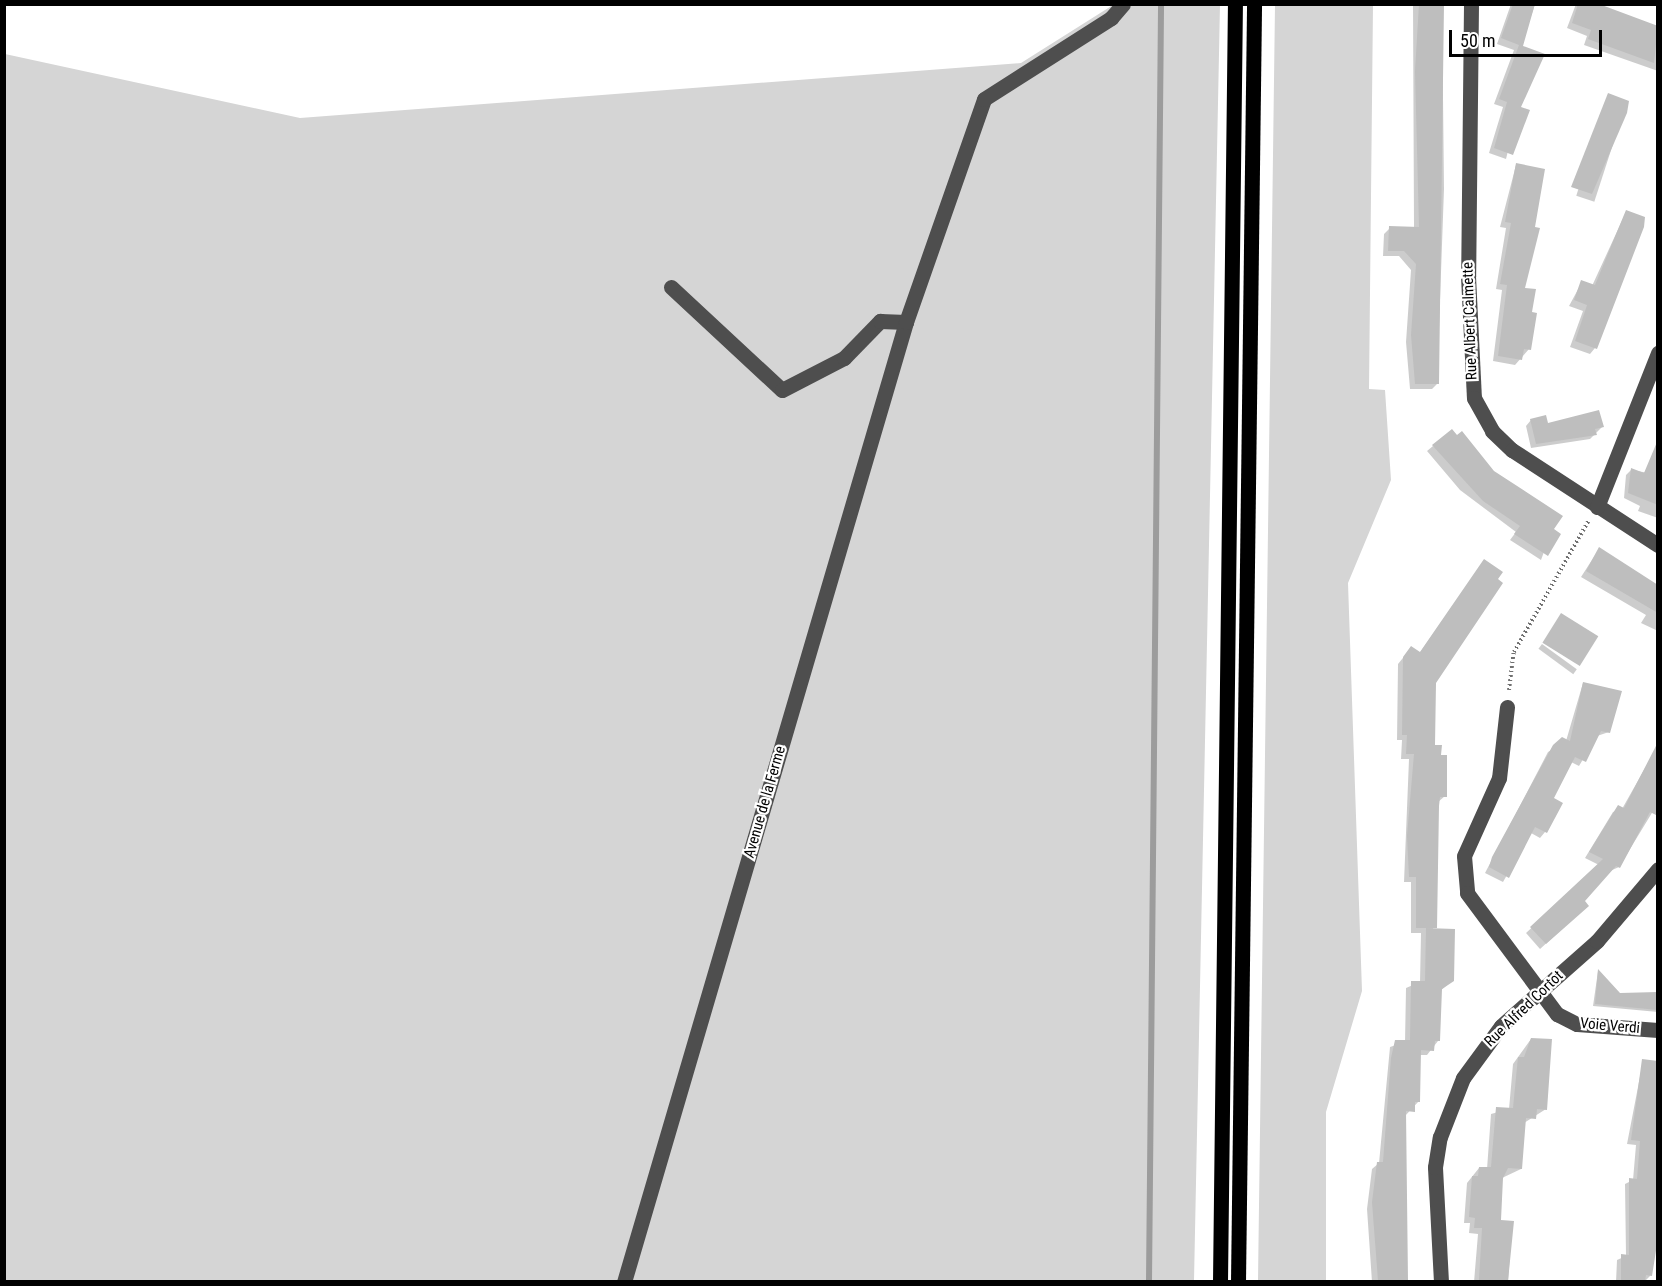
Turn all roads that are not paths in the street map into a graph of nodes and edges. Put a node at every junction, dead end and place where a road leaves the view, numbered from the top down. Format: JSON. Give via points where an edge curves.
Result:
{"nodes":[{"id":1,"x":1124,"y":4,"type":"edge"},
{"id":2,"x":1235,"y":4,"type":"edge"},
{"id":3,"x":1254,"y":4,"type":"edge"},
{"id":4,"x":1471,"y":4,"type":"edge"},
{"id":5,"x":671,"y":287,"type":"dead end"},
{"id":6,"x":906,"y":322,"type":"junction"},
{"id":7,"x":1658,"y":353,"type":"edge"},
{"id":8,"x":1597,"y":507,"type":"junction"},
{"id":9,"x":1658,"y":545,"type":"edge"},
{"id":10,"x":1507,"y":707,"type":"road end"},
{"id":11,"x":1658,"y":869,"type":"edge"},
{"id":12,"x":1538,"y":993,"type":"junction"},
{"id":13,"x":1658,"y":1030,"type":"edge"},
{"id":14,"x":624,"y":1281,"type":"edge"},
{"id":15,"x":1220,"y":1281,"type":"edge"},
{"id":16,"x":1238,"y":1281,"type":"edge"},
{"id":17,"x":1441,"y":1281,"type":"edge"}],
"edges":[{"from":1,"to":6,"type":"street","name":"Avenue de la Ferme","via":[[1111,18],[984,99]]},
{"from":2,"to":15,"type":"main road"},
{"from":3,"to":16,"type":"main road"},
{"from":4,"to":8,"type":"street","name":"Rue Albert Calmette","via":[[1467,276],[1474,398],[1504,445]]},
{"from":5,"to":6,"type":"street","via":[[782,390],[844,358],[880,321]]},
{"from":6,"to":14,"type":"street","name":"Avenue de la Ferme"},
{"from":7,"to":8,"type":"street"},
{"from":8,"to":9,"type":"street","name":"Rue Albert Calmette"},
{"from":10,"to":12,"type":"street","name":"Voie Verdi","via":[[1502,768],[1467,846],[1463,876],[1474,908]]},
{"from":11,"to":12,"type":"street","name":"Rue Alfred Cortot","via":[[1610,928]]},
{"from":12,"to":13,"type":"street","name":"Voie Verdi","via":[[1570,1022]]},
{"from":12,"to":17,"type":"street","name":"Rue Alfred Cortot","via":[[1483,1047],[1443,1126],[1434,1181]]}]}
